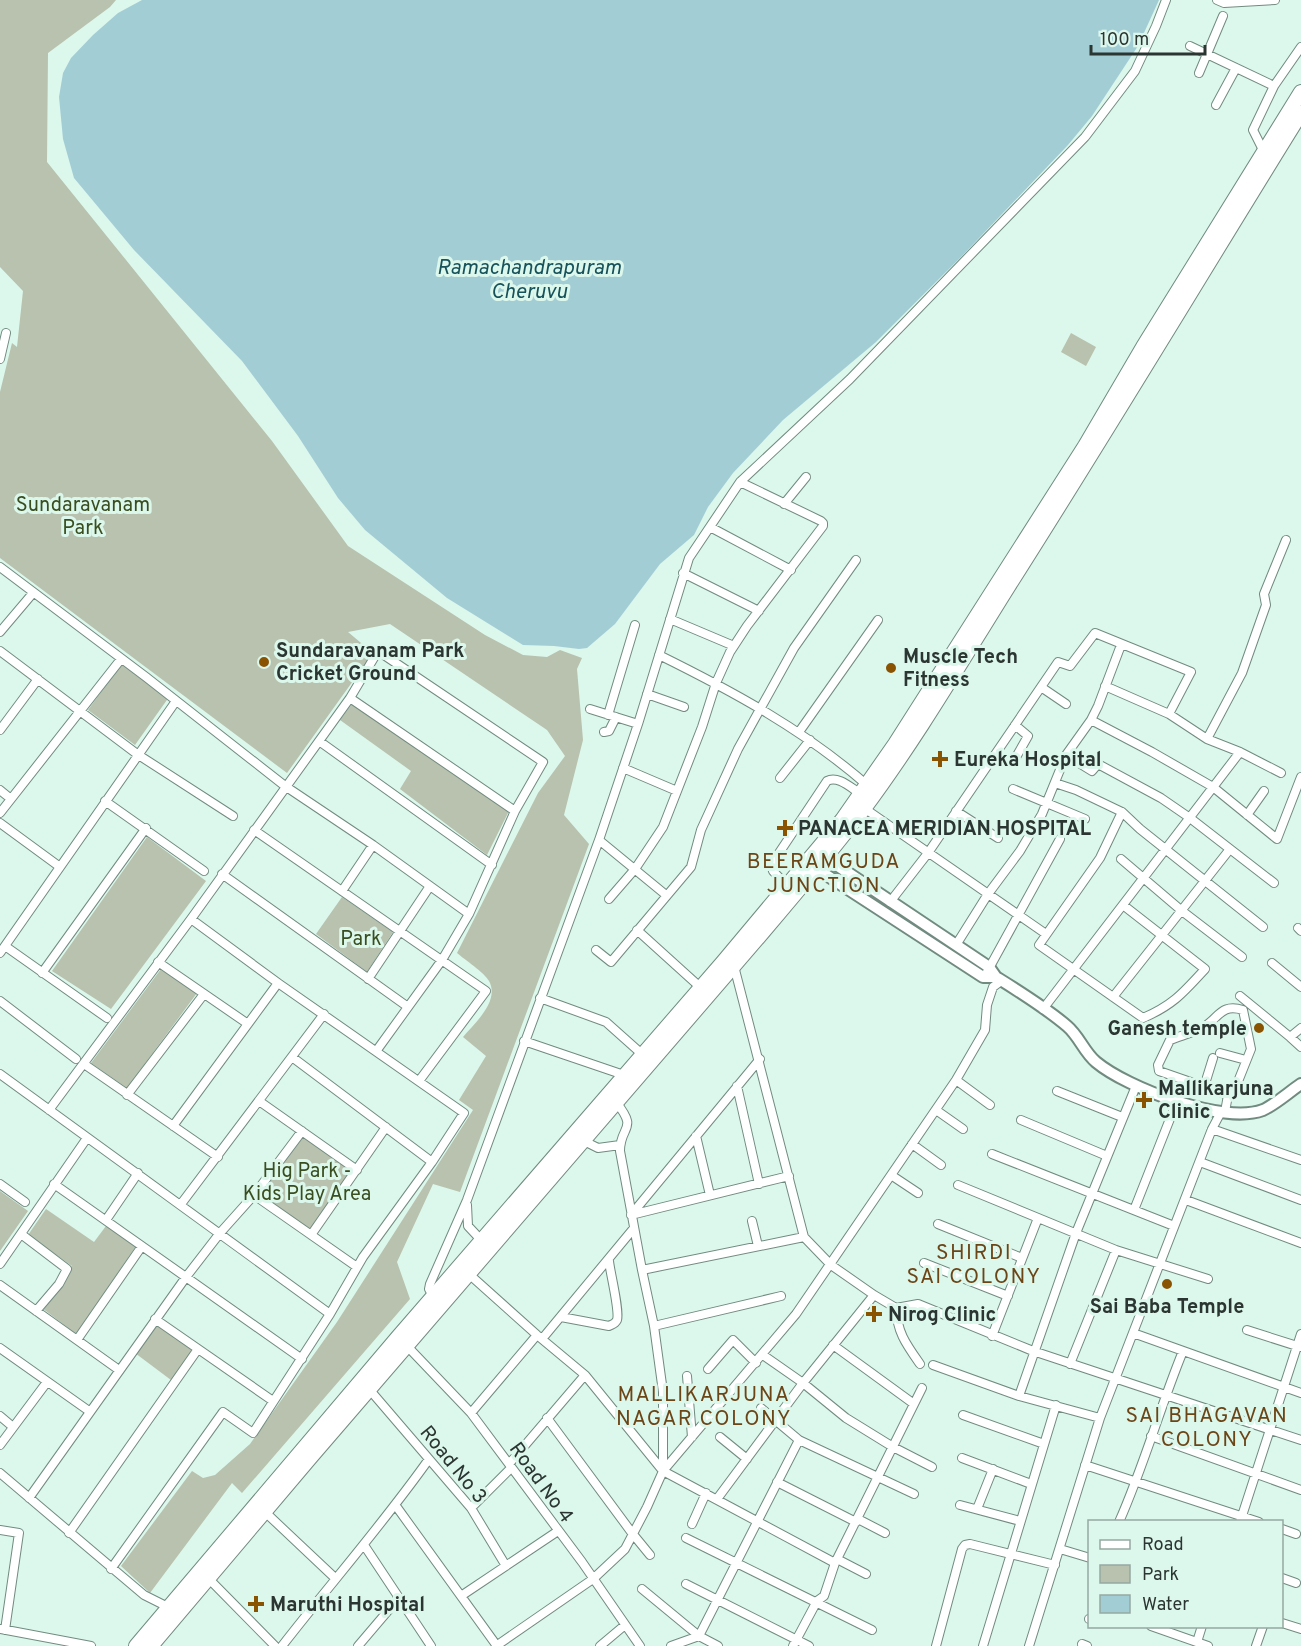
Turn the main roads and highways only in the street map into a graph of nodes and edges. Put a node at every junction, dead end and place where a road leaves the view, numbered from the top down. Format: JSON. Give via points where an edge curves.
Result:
{"nodes":[{"id":1,"x":1301,"y":92,"type":"edge"},
{"id":2,"x":1301,"y":112,"type":"edge"},
{"id":3,"x":940,"y":684,"type":"junction"},
{"id":4,"x":826,"y":858,"type":"junction"},
{"id":5,"x":817,"y":869,"type":"junction"},
{"id":6,"x":986,"y":972,"type":"junction"},
{"id":7,"x":672,"y":1029,"type":"junction"},
{"id":8,"x":660,"y":1043,"type":"junction"},
{"id":9,"x":1301,"y":1084,"type":"edge"},
{"id":10,"x":306,"y":1454,"type":"junction"},
{"id":11,"x":293,"y":1469,"type":"junction"},
{"id":12,"x":136,"y":1646,"type":"edge"},
{"id":13,"x":151,"y":1646,"type":"edge"}],
"edges":[{"from":1,"to":3,"type":"highway"},
{"from":2,"to":3,"type":"highway","via":[[1094,452]]},
{"from":3,"to":4,"type":"highway","via":[[864,808]]},
{"from":3,"to":7,"type":"highway","via":[[864,789],[788,886],[700,987]]},
{"from":4,"to":5,"type":"highway"},
{"from":4,"to":6,"type":"main road","via":[[956,945]]},
{"from":5,"to":6,"type":"main road"},
{"from":5,"to":7,"type":"highway","via":[[734,966]]},
{"from":6,"to":9,"type":"main road","via":[[1069,1027],[1095,1061],[1136,1086],[1177,1101],[1246,1114],[1264,1109]]},
{"from":7,"to":8,"type":"highway"},
{"from":8,"to":10,"type":"highway","via":[[616,1102],[470,1275]]},
{"from":8,"to":10,"type":"highway","via":[[624,1075],[433,1296]]},
{"from":10,"to":11,"type":"highway"},
{"from":11,"to":12,"type":"highway"},
{"from":11,"to":13,"type":"highway","via":[[265,1512]]}]}
